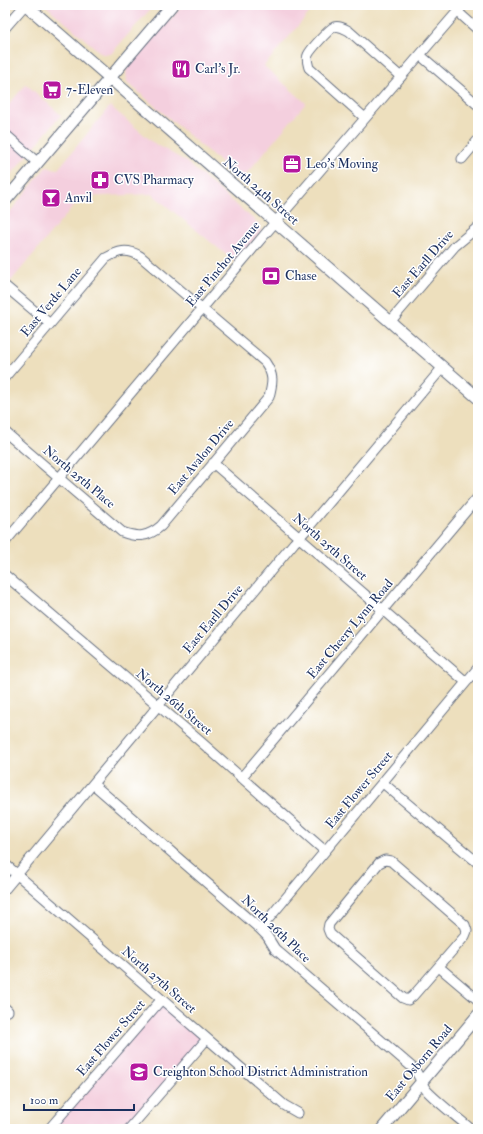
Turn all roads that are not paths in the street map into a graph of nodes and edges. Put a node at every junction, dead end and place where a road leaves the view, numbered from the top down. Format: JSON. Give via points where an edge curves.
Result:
{"nodes":[{"id":1,"x":25,"y":5,"type":"edge"},
{"id":2,"x":172,"y":5,"type":"edge"},
{"id":3,"x":460,"y":8,"type":"edge"},
{"id":4,"x":5,"y":28,"type":"edge"},
{"id":5,"x":478,"y":30,"type":"edge"},
{"id":6,"x":420,"y":55,"type":"junction"},
{"id":7,"x":401,"y":77,"type":"junction"},
{"id":8,"x":110,"y":78,"type":"junction"},
{"id":9,"x":478,"y":105,"type":"edge"},
{"id":10,"x":366,"y":118,"type":"junction"},
{"id":11,"x":5,"y":134,"type":"edge"},
{"id":12,"x":478,"y":140,"type":"edge"},
{"id":13,"x":462,"y":159,"type":"dead end"},
{"id":14,"x":38,"y":163,"type":"junction"},
{"id":15,"x":5,"y":201,"type":"edge"},
{"id":16,"x":275,"y":222,"type":"junction"},
{"id":17,"x":478,"y":227,"type":"edge"},
{"id":18,"x":5,"y":286,"type":"edge"},
{"id":19,"x":203,"y":309,"type":"junction"},
{"id":20,"x":390,"y":322,"type":"junction"},
{"id":21,"x":50,"y":324,"type":"junction"},
{"id":22,"x":443,"y":367,"type":"junction"},
{"id":23,"x":5,"y":377,"type":"edge"},
{"id":24,"x":478,"y":398,"type":"edge"},
{"id":25,"x":5,"y":432,"type":"edge"},
{"id":26,"x":213,"y":463,"type":"junction"},
{"id":27,"x":59,"y":478,"type":"junction"},
{"id":28,"x":478,"y":497,"type":"edge"},
{"id":29,"x":139,"y":536,"type":"joint"},
{"id":30,"x":300,"y":538,"type":"junction"},
{"id":31,"x":5,"y":542,"type":"edge"},
{"id":32,"x":5,"y":575,"type":"edge"},
{"id":33,"x":383,"y":609,"type":"junction"},
{"id":34,"x":478,"y":668,"type":"edge"},
{"id":35,"x":466,"y":682,"type":"junction"},
{"id":36,"x":158,"y":706,"type":"junction"},
{"id":37,"x":241,"y":778,"type":"junction"},
{"id":38,"x":383,"y":783,"type":"junction"},
{"id":39,"x":93,"y":784,"type":"junction"},
{"id":40,"x":325,"y":851,"type":"junction"},
{"id":41,"x":478,"y":863,"type":"edge"},
{"id":42,"x":5,"y":864,"type":"edge"},
{"id":43,"x":17,"y":875,"type":"junction"},
{"id":44,"x":5,"y":889,"type":"edge"},
{"id":45,"x":260,"y":929,"type":"junction"},
{"id":46,"x":439,"y":967,"type":"junction"},
{"id":47,"x":161,"y":1000,"type":"junction"},
{"id":48,"x":478,"y":1000,"type":"edge"},
{"id":49,"x":478,"y":1015,"type":"edge"},
{"id":50,"x":206,"y":1040,"type":"junction"},
{"id":51,"x":421,"y":1082,"type":"junction"},
{"id":52,"x":298,"y":1112,"type":"dead end"},
{"id":53,"x":49,"y":1129,"type":"edge"},
{"id":54,"x":129,"y":1129,"type":"edge"},
{"id":55,"x":382,"y":1129,"type":"edge"},
{"id":56,"x":471,"y":1129,"type":"edge"}],
"edges":[{"from":1,"to":4,"type":"street"},
{"from":1,"to":8,"type":"main road","name":"North 24th Street"},
{"from":2,"to":8,"type":"main road"},
{"from":3,"to":5,"type":"street"},
{"from":3,"to":6,"type":"street","name":"East Pinchot Avenue"},
{"from":6,"to":7,"type":"street","name":"East Pinchot Avenue"},
{"from":6,"to":9,"type":"street"},
{"from":7,"to":10,"type":"street","name":"East Pinchot Avenue"},
{"from":7,"to":10,"type":"street","via":[[350,31],[335,27],[327,32],[308,55],[309,68]]},
{"from":8,"to":14,"type":"main road"},
{"from":8,"to":16,"type":"main road","name":"North 24th Street"},
{"from":10,"to":16,"type":"street","name":"East Pinchot Avenue"},
{"from":11,"to":14,"type":"street"},
{"from":12,"to":13,"type":"street"},
{"from":14,"to":15,"type":"main road"},
{"from":16,"to":19,"type":"street","name":"East Pinchot Avenue"},
{"from":16,"to":20,"type":"main road","name":"North 24th Street"},
{"from":17,"to":20,"type":"street","name":"East Earll Drive","via":[[455,246]]},
{"from":18,"to":21,"type":"street"},
{"from":19,"to":21,"type":"street","name":"East Verde Lane","via":[[140,256],[122,250],[106,258]]},
{"from":19,"to":26,"type":"street","name":"East Avalon Drive","via":[[265,362],[273,384],[269,397]]},
{"from":19,"to":27,"type":"street","name":"East Pinchot Avenue"},
{"from":20,"to":22,"type":"main road","name":"North 24th Street"},
{"from":21,"to":23,"type":"street","name":"East Verde Lane"},
{"from":22,"to":24,"type":"main road","name":"North 24th Street"},
{"from":22,"to":30,"type":"street","name":"East Earll Drive"},
{"from":25,"to":27,"type":"street","name":"North 25th Place"},
{"from":26,"to":29,"type":"street","name":"East Avalon Drive","via":[[161,526],[155,531]]},
{"from":26,"to":30,"type":"street","name":"North 25th Street"},
{"from":27,"to":29,"type":"street","name":"North 25th Place","via":[[122,532]]},
{"from":27,"to":31,"type":"street","name":"East Pinchot Avenue"},
{"from":28,"to":33,"type":"street","name":"East Cheery Lynn Road"},
{"from":30,"to":33,"type":"street","name":"North 25th Street"},
{"from":30,"to":36,"type":"street","name":"East Earll Drive"},
{"from":32,"to":36,"type":"street","name":"North 26th Street"},
{"from":33,"to":35,"type":"street","name":"North 25th Street"},
{"from":33,"to":37,"type":"street","name":"East Cheery Lynn Road"},
{"from":34,"to":35,"type":"street","name":"East Flower Street"},
{"from":35,"to":38,"type":"street","name":"East Flower Street"},
{"from":36,"to":37,"type":"street","name":"North 26th Street"},
{"from":36,"to":39,"type":"street","name":"East Earll Drive"},
{"from":37,"to":40,"type":"street","name":"North 26th Street"},
{"from":38,"to":40,"type":"street","name":"East Flower Street"},
{"from":38,"to":41,"type":"street"},
{"from":39,"to":43,"type":"street","name":"East Earll Drive"},
{"from":39,"to":45,"type":"street","name":"North 26th Place"},
{"from":40,"to":45,"type":"street","name":"East Flower Street"},
{"from":42,"to":43,"type":"street","name":"North 27th Street"},
{"from":43,"to":44,"type":"street","name":"East Earll Drive"},
{"from":43,"to":47,"type":"street","name":"North 27th Street"},
{"from":45,"to":51,"type":"street","name":"North 26th Place","via":[[275,949],[413,1068]]},
{"from":46,"to":46,"type":"street","via":[[465,936],[465,925],[391,861],[379,863],[329,924],[330,934],[408,1000]]},
{"from":46,"to":48,"type":"street"},
{"from":47,"to":50,"type":"street","name":"North 27th Street"},
{"from":47,"to":53,"type":"street","name":"East Flower Street"},
{"from":49,"to":51,"type":"main road","name":"East Osborn Road"},
{"from":50,"to":52,"type":"street","name":"North 27th Street","via":[[284,1105]]},
{"from":50,"to":54,"type":"street"},
{"from":51,"to":55,"type":"main road","name":"East Osborn Road"},
{"from":51,"to":56,"type":"street","name":"North 26th Place","via":[[427,1091]]}]}
